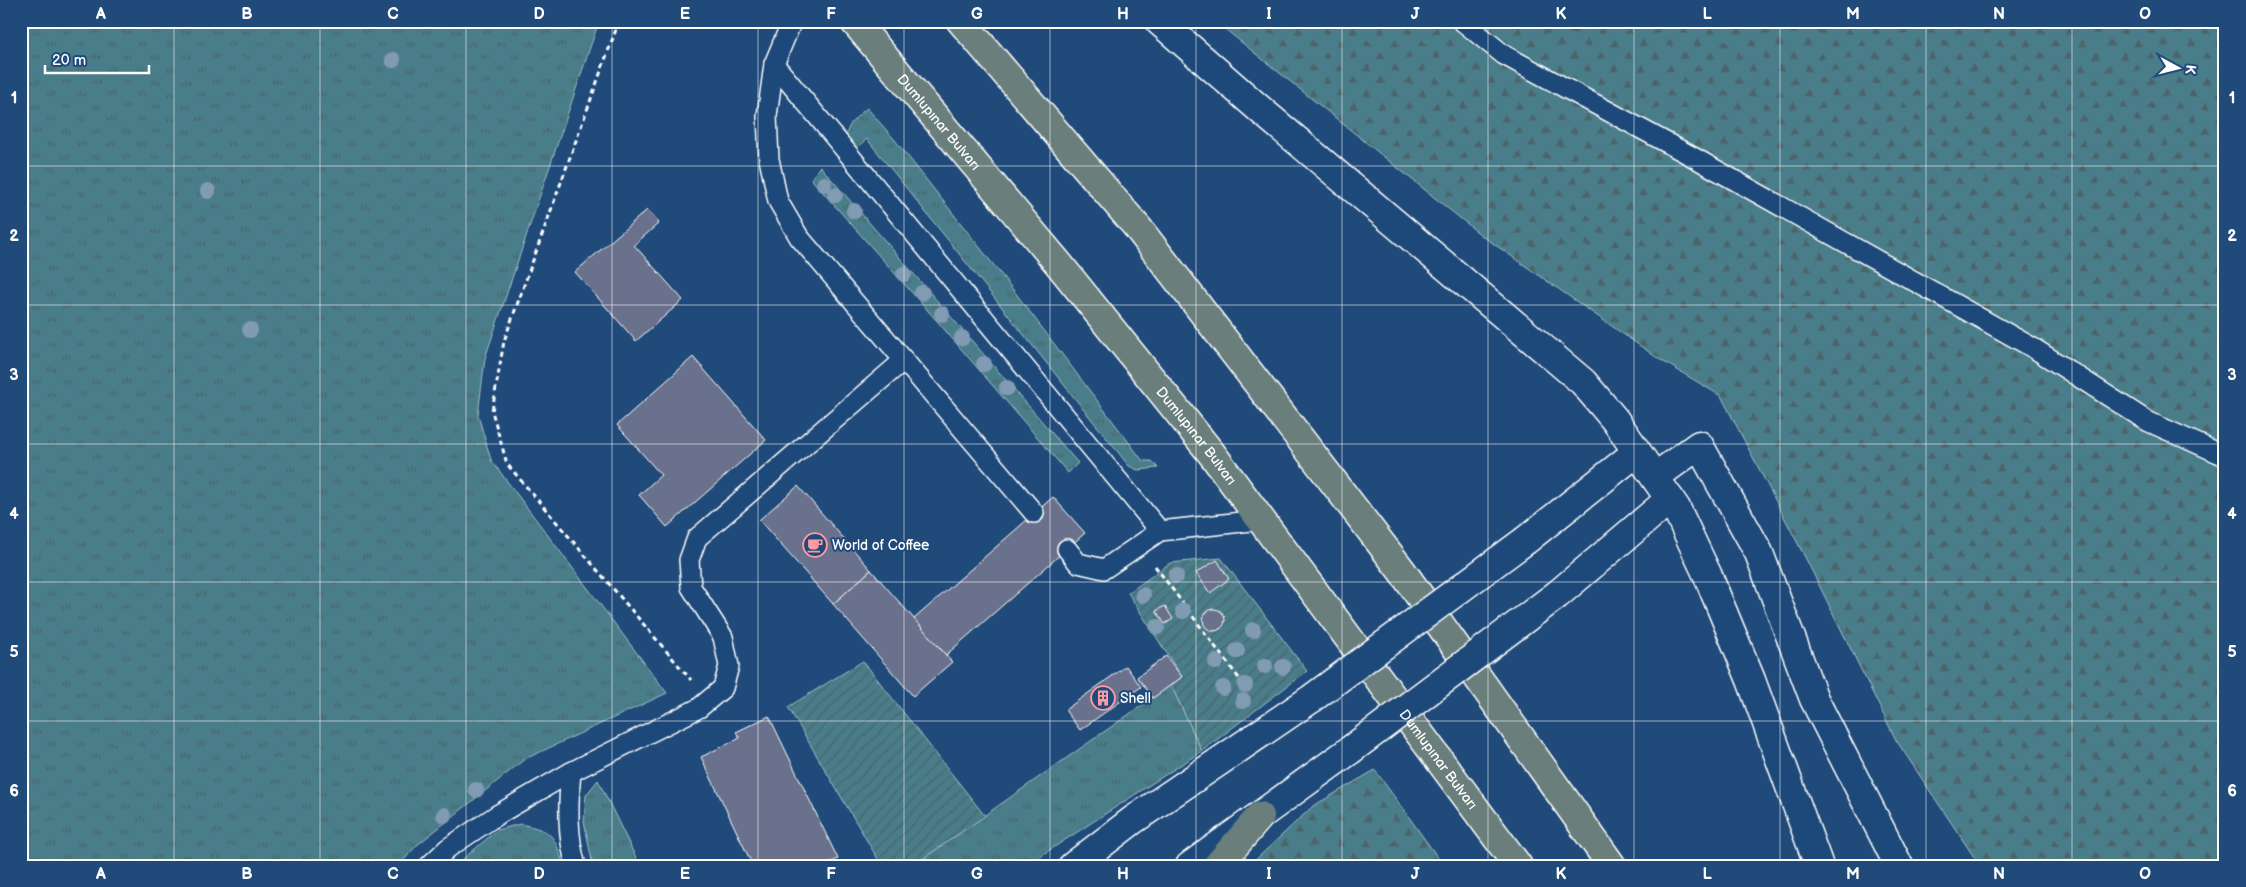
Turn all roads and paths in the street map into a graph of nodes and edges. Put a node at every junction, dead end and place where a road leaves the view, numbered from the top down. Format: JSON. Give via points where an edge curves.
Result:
{"nodes":[{"id":1,"x":619,"y":21,"type":"edge"},
{"id":2,"x":792,"y":21,"type":"edge"},
{"id":3,"x":854,"y":21,"type":"edge"},
{"id":4,"x":960,"y":21,"type":"edge"},
{"id":5,"x":1159,"y":21,"type":"edge"},
{"id":6,"x":1462,"y":21,"type":"edge"},
{"id":7,"x":774,"y":64,"type":"junction"},
{"id":8,"x":904,"y":360,"type":"junction"},
{"id":9,"x":1637,"y":452,"type":"junction"},
{"id":10,"x":2225,"y":456,"type":"edge"},
{"id":11,"x":1655,"y":477,"type":"junction"},
{"id":12,"x":1670,"y":499,"type":"junction"},
{"id":13,"x":1034,"y":513,"type":"dead end"},
{"id":14,"x":1260,"y":520,"type":"junction"},
{"id":15,"x":1160,"y":531,"type":"junction"},
{"id":16,"x":1140,"y":545,"type":"junction"},
{"id":17,"x":1066,"y":549,"type":"dead end"},
{"id":18,"x":1241,"y":681,"type":"dead end"},
{"id":19,"x":708,"y":701,"type":"junction"},
{"id":20,"x":571,"y":772,"type":"junction"},
{"id":21,"x":1462,"y":791,"type":"junction"},
{"id":22,"x":1260,"y":816,"type":"junction"},
{"id":23,"x":429,"y":866,"type":"edge"},
{"id":24,"x":576,"y":866,"type":"edge"},
{"id":25,"x":1073,"y":866,"type":"edge"},
{"id":26,"x":1190,"y":866,"type":"edge"},
{"id":27,"x":1217,"y":866,"type":"edge"},
{"id":28,"x":1499,"y":866,"type":"edge"},
{"id":29,"x":1518,"y":866,"type":"edge"},
{"id":30,"x":1612,"y":866,"type":"edge"},
{"id":31,"x":1819,"y":866,"type":"edge"},
{"id":32,"x":1899,"y":866,"type":"edge"}],
"edges":[{"from":1,"to":19,"type":"path","via":[[504,341],[492,411],[507,464]]},
{"from":2,"to":7,"type":"lane"},
{"from":3,"to":14,"type":"highway","name":"Dumlupınar Bulvarı","via":[[1058,263],[1212,454]]},
{"from":4,"to":30,"type":"highway","via":[[1138,228],[1402,571]]},
{"from":5,"to":9,"type":"main road","via":[[1583,382]]},
{"from":6,"to":10,"type":"lane","via":[[1504,55],[2035,349],[2148,421]]},
{"from":7,"to":8,"type":"lane","via":[[767,116],[769,159],[778,201],[799,237]]},
{"from":7,"to":15,"type":"lane"},
{"from":8,"to":13,"type":"lane"},
{"from":8,"to":19,"type":"lane","via":[[697,538],[689,560],[691,587],[724,637],[729,666],[723,688]]},
{"from":9,"to":11,"type":"main road"},
{"from":9,"to":25,"type":"main road","bridge":true,"via":[[1526,540],[1311,699],[1133,820]]},
{"from":11,"to":12,"type":"main road"},
{"from":11,"to":32,"type":"main road","via":[[1699,445],[1759,553],[1814,699]]},
{"from":12,"to":22,"type":"main road","bridge":true,"via":[[1558,594]]},
{"from":12,"to":31,"type":"main road","via":[[1708,576],[1751,680]]},
{"from":14,"to":15,"type":"lane"},
{"from":14,"to":21,"type":"highway","name":"Dumlupınar Bulvarı"},
{"from":15,"to":16,"type":"lane"},
{"from":16,"to":17,"type":"lane","via":[[1104,569],[1078,563]]},
{"from":16,"to":18,"type":"path"},
{"from":19,"to":20,"type":"lane"},
{"from":20,"to":23,"type":"lane","via":[[456,842]]},
{"from":20,"to":24,"type":"lane","via":[[568,809],[571,849]]},
{"from":21,"to":28,"type":"highway"},
{"from":21,"to":29,"type":"highway","name":"Dumlupınar Bulvarı"},
{"from":22,"to":26,"type":"main road"},
{"from":22,"to":27,"type":"highway"}]}
